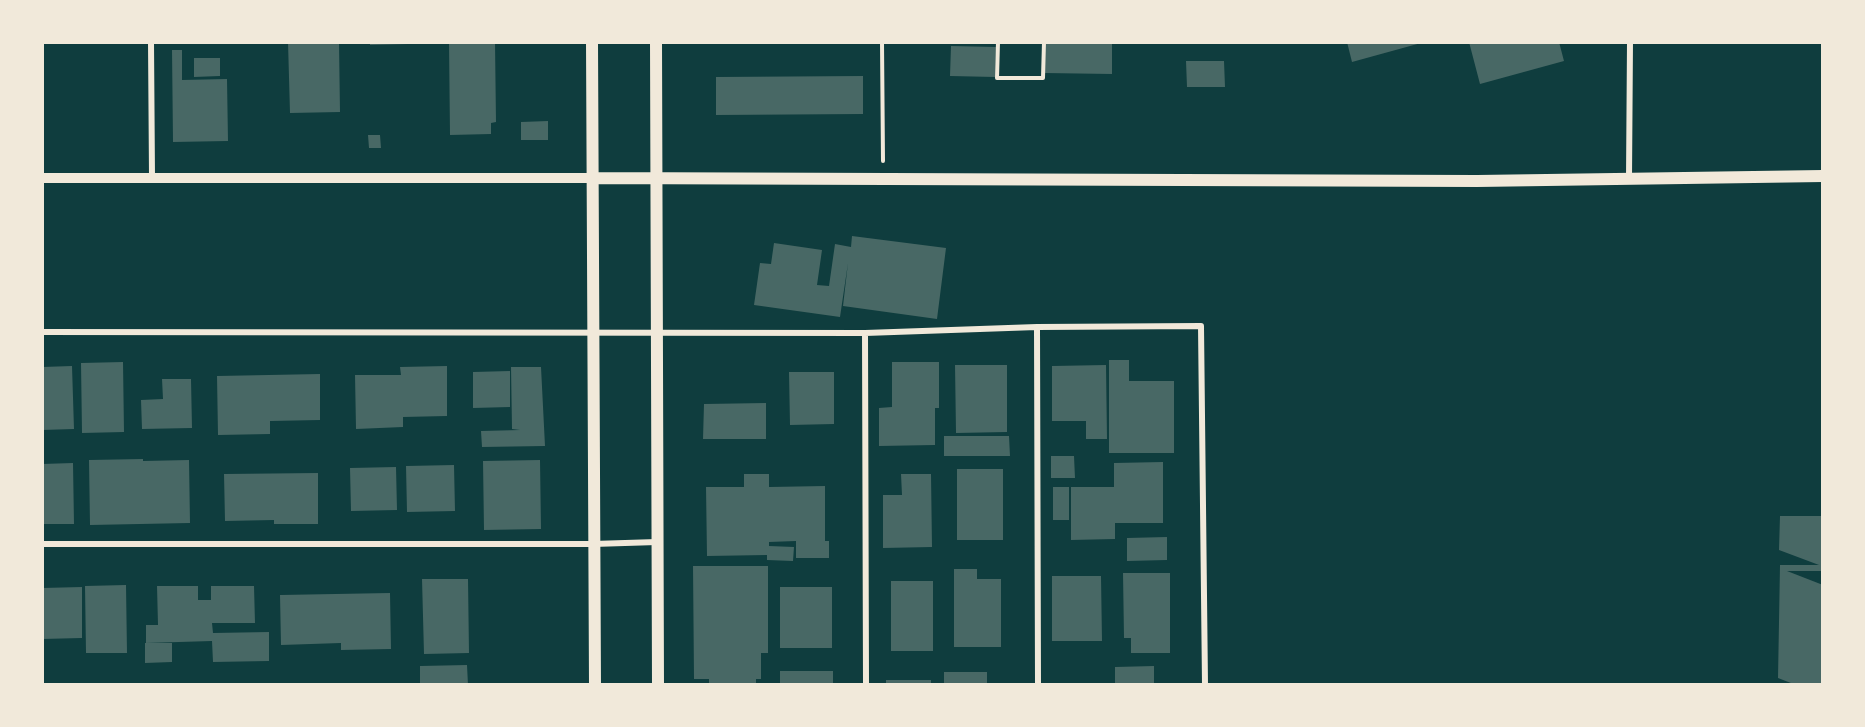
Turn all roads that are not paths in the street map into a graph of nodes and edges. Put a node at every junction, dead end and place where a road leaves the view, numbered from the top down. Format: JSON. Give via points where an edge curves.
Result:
{"nodes":[{"id":1,"x":151,"y":42,"type":"edge"},
{"id":2,"x":592,"y":42,"type":"edge"},
{"id":3,"x":656,"y":42,"type":"edge"},
{"id":4,"x":1630,"y":42,"type":"edge"},
{"id":5,"x":1823,"y":176,"type":"edge"},
{"id":6,"x":152,"y":177,"type":"junction"},
{"id":7,"x":42,"y":178,"type":"edge"},
{"id":8,"x":593,"y":178,"type":"junction"},
{"id":9,"x":657,"y":178,"type":"junction"},
{"id":10,"x":1629,"y":178,"type":"junction"},
{"id":11,"x":1037,"y":327,"type":"junction"},
{"id":12,"x":42,"y":332,"type":"edge"},
{"id":13,"x":594,"y":332,"type":"junction"},
{"id":14,"x":657,"y":333,"type":"junction"},
{"id":15,"x":865,"y":333,"type":"junction"},
{"id":16,"x":657,"y":542,"type":"junction"},
{"id":17,"x":42,"y":544,"type":"edge"},
{"id":18,"x":593,"y":544,"type":"junction"},
{"id":19,"x":595,"y":685,"type":"edge"},
{"id":20,"x":658,"y":685,"type":"edge"},
{"id":21,"x":866,"y":685,"type":"edge"},
{"id":22,"x":1038,"y":685,"type":"edge"},
{"id":23,"x":1205,"y":685,"type":"edge"}],
"edges":[{"from":1,"to":6,"type":"street"},
{"from":2,"to":8,"type":"main road"},
{"from":3,"to":9,"type":"main road"},
{"from":4,"to":10,"type":"street"},
{"from":5,"to":10,"type":"main road"},
{"from":6,"to":7,"type":"street"},
{"from":6,"to":8,"type":"street"},
{"from":8,"to":9,"type":"main road"},
{"from":8,"to":13,"type":"main road"},
{"from":9,"to":10,"type":"main road"},
{"from":9,"to":14,"type":"main road"},
{"from":11,"to":15,"type":"street"},
{"from":11,"to":22,"type":"street"},
{"from":11,"to":23,"type":"street","via":[[1201,326]]},
{"from":12,"to":13,"type":"street"},
{"from":13,"to":14,"type":"street"},
{"from":13,"to":18,"type":"main road"},
{"from":14,"to":15,"type":"street"},
{"from":14,"to":16,"type":"main road"},
{"from":15,"to":21,"type":"street"},
{"from":16,"to":18,"type":"street"},
{"from":16,"to":20,"type":"main road"},
{"from":17,"to":18,"type":"street"},
{"from":18,"to":19,"type":"main road"}]}
